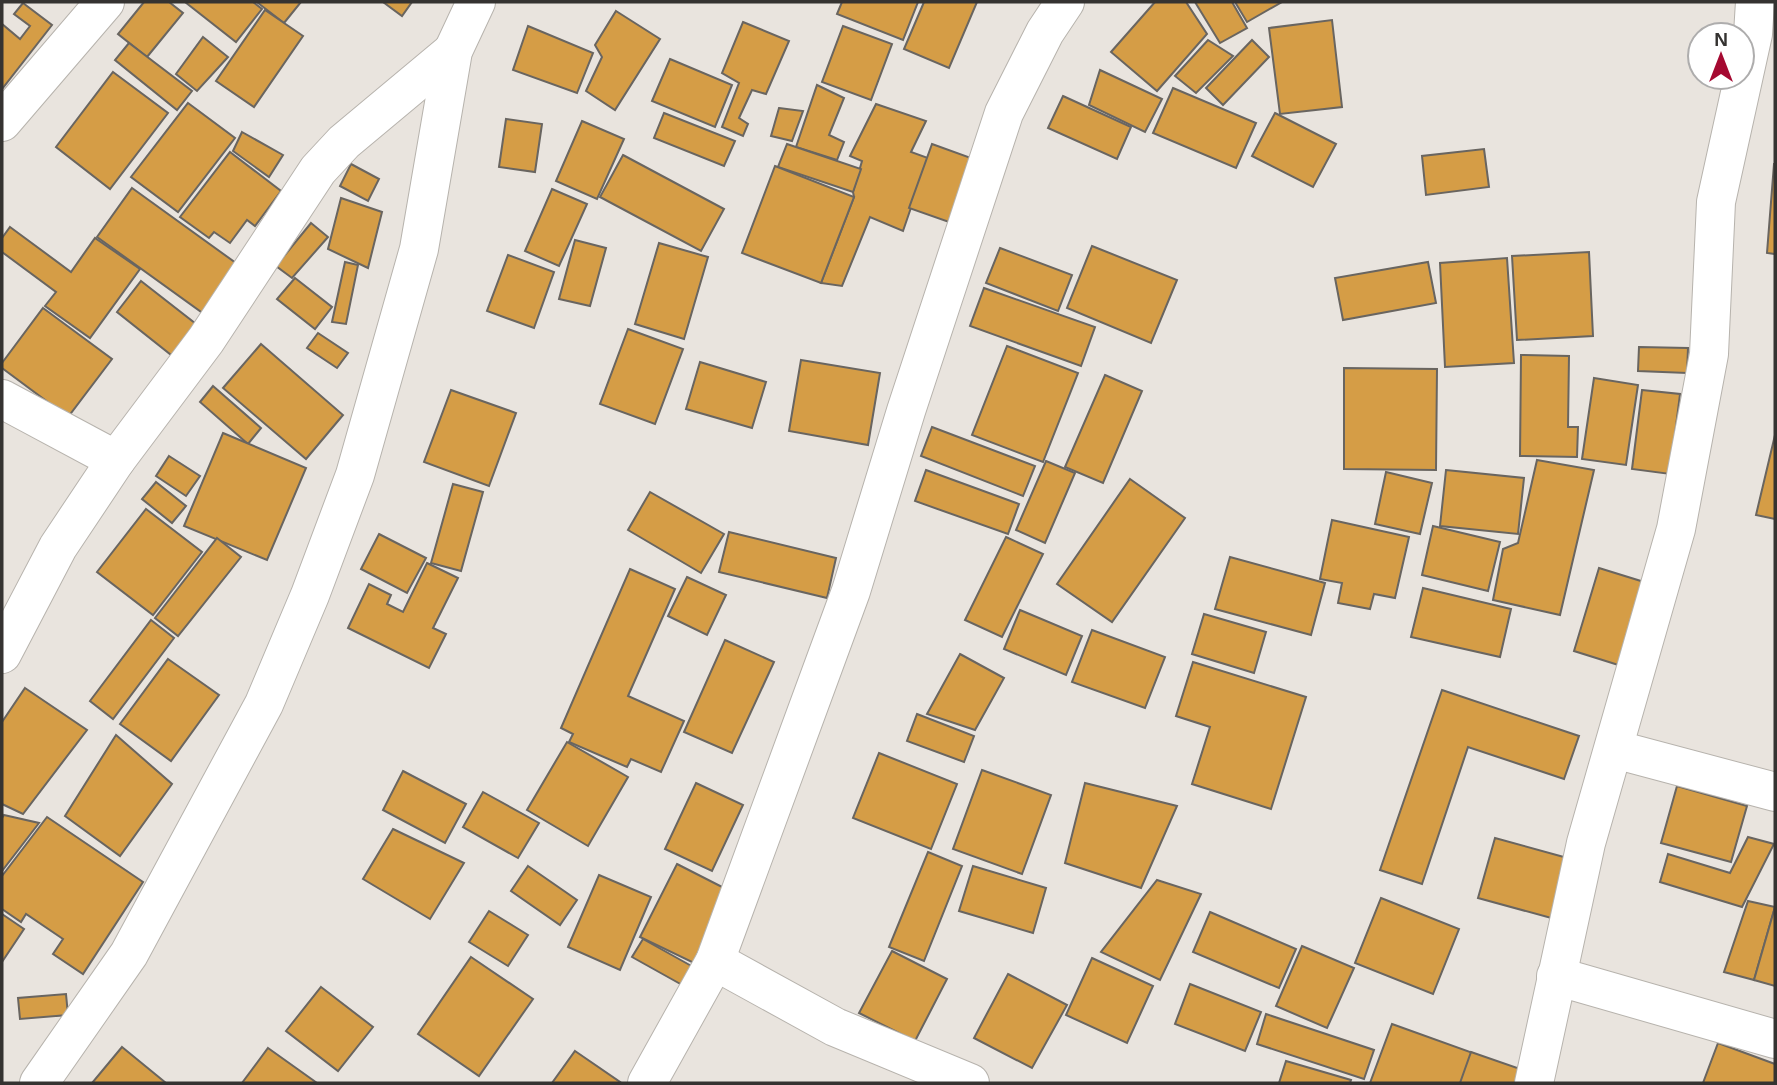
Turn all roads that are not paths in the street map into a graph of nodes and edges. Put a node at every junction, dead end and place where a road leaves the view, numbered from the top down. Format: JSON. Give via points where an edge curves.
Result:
{"nodes":[{"id":1,"x":105,"y":2,"type":"edge"},
{"id":2,"x":476,"y":2,"type":"edge"},
{"id":3,"x":1065,"y":2,"type":"edge"},
{"id":4,"x":1755,"y":2,"type":"edge"},
{"id":5,"x":453,"y":51,"type":"junction"},
{"id":6,"x":2,"y":122,"type":"edge"},
{"id":7,"x":2,"y":399,"type":"edge"},
{"id":8,"x":116,"y":460,"type":"junction"},
{"id":9,"x":2,"y":654,"type":"edge"},
{"id":10,"x":1614,"y":749,"type":"junction"},
{"id":11,"x":1775,"y":792,"type":"edge"},
{"id":12,"x":715,"y":961,"type":"junction"},
{"id":13,"x":1556,"y":976,"type":"junction"},
{"id":14,"x":1775,"y":1039,"type":"edge"},
{"id":15,"x":39,"y":1083,"type":"edge"},
{"id":16,"x":648,"y":1083,"type":"edge"},
{"id":17,"x":970,"y":1083,"type":"edge"},
{"id":18,"x":1534,"y":1083,"type":"edge"}],
"edges":[{"from":1,"to":6,"type":"street"},
{"from":2,"to":5,"type":"street"},
{"from":3,"to":12,"type":"street","via":[[1004,113],[851,591]]},
{"from":4,"to":10,"type":"street","via":[[1753,34],[1716,202],[1709,354],[1702,397],[1676,529]]},
{"from":5,"to":8,"type":"street","via":[[344,142],[318,170],[206,340]]},
{"from":5,"to":15,"type":"street","via":[[419,249],[355,475],[310,596],[264,704],[129,954]]},
{"from":7,"to":8,"type":"street"},
{"from":8,"to":9,"type":"street","via":[[58,547]]},
{"from":10,"to":11,"type":"street"},
{"from":10,"to":13,"type":"street","via":[[1586,843]]},
{"from":12,"to":16,"type":"street"},
{"from":12,"to":17,"type":"street","via":[[835,1027]]},
{"from":13,"to":14,"type":"street"},
{"from":13,"to":18,"type":"street"}]}
